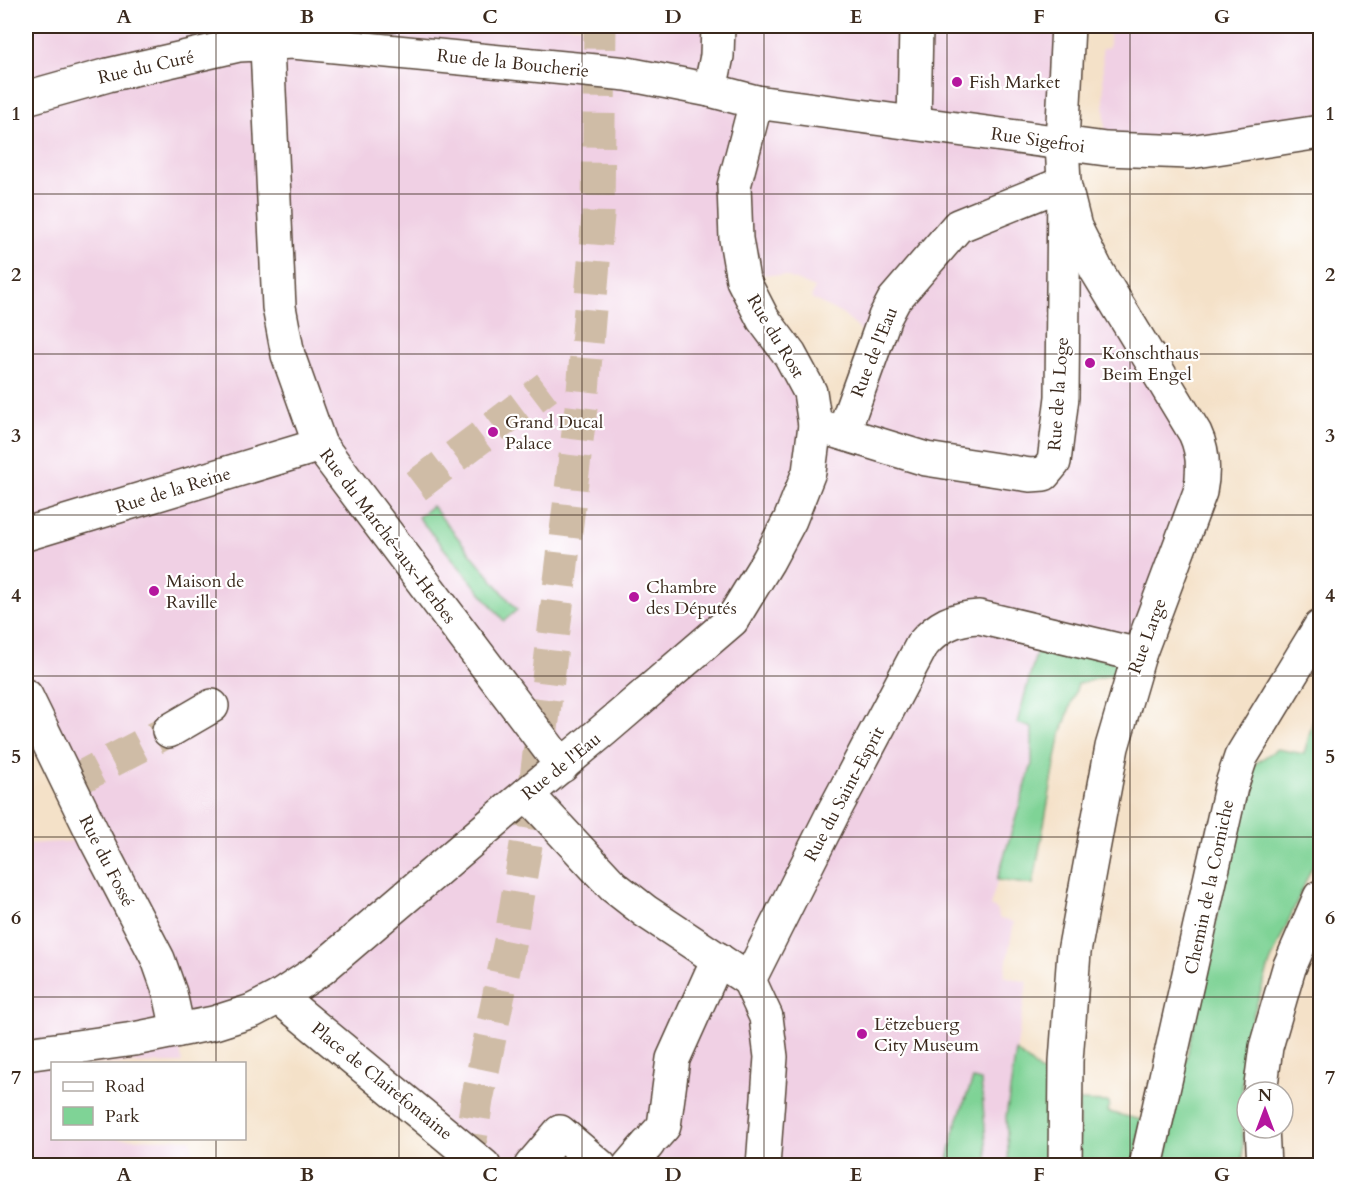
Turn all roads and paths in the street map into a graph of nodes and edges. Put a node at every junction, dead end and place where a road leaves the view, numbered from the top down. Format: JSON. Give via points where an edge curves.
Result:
{"nodes":[{"id":1,"x":718,"y":26,"type":"edge"},
{"id":2,"x":916,"y":26,"type":"edge"},
{"id":3,"x":1068,"y":26,"type":"edge"},
{"id":4,"x":266,"y":34,"type":"edge"},
{"id":5,"x":426,"y":40,"type":"edge"},
{"id":6,"x":710,"y":90,"type":"junction"},
{"id":7,"x":26,"y":98,"type":"edge"},
{"id":8,"x":756,"y":102,"type":"junction"},
{"id":9,"x":914,"y":123,"type":"junction"},
{"id":10,"x":1320,"y":132,"type":"edge"},
{"id":11,"x":1062,"y":142,"type":"junction"},
{"id":12,"x":1064,"y":183,"type":"junction"},
{"id":13,"x":810,"y":392,"type":"joint"},
{"id":14,"x":829,"y":429,"type":"junction"},
{"id":15,"x":320,"y":445,"type":"junction"},
{"id":16,"x":26,"y":534,"type":"edge"},
{"id":17,"x":1320,"y":627,"type":"edge"},
{"id":18,"x":1139,"y":655,"type":"junction"},
{"id":19,"x":26,"y":696,"type":"edge"},
{"id":20,"x":212,"y":706,"type":"dead end"},
{"id":21,"x":169,"y":731,"type":"tunnel mouth"},
{"id":22,"x":562,"y":766,"type":"junction"},
{"id":23,"x":527,"y":794,"type":"junction"},
{"id":24,"x":1320,"y":897,"type":"edge"},
{"id":25,"x":718,"y":959,"type":"junction"},
{"id":26,"x":749,"y":980,"type":"junction"},
{"id":27,"x":279,"y":997,"type":"junction"},
{"id":28,"x":178,"y":1030,"type":"junction"},
{"id":29,"x":26,"y":1054,"type":"edge"},
{"id":30,"x":1262,"y":1080,"type":"edge"},
{"id":31,"x":1263,"y":1140,"type":"edge"},
{"id":32,"x":644,"y":1149,"type":"edge"},
{"id":33,"x":484,"y":1166,"type":"edge"},
{"id":34,"x":531,"y":1166,"type":"edge"},
{"id":35,"x":600,"y":1166,"type":"edge"},
{"id":36,"x":763,"y":1166,"type":"edge"},
{"id":37,"x":1065,"y":1166,"type":"edge"},
{"id":38,"x":1146,"y":1166,"type":"edge"},
{"id":39,"x":1264,"y":1166,"type":"edge"}],
"edges":[{"from":1,"to":6,"type":"street"},
{"from":2,"to":9,"type":"street"},
{"from":3,"to":11,"type":"street","name":"Rue Large"},
{"from":4,"to":5,"type":"street","name":"Rue de la Boucherie","via":[[293,42]]},
{"from":4,"to":7,"type":"street","name":"Rue du Curé","via":[[239,45]]},
{"from":4,"to":15,"type":"street","name":"Rue du Marché-aux-Herbes","via":[[279,307],[288,355]]},
{"from":5,"to":6,"type":"street","name":"Rue de la Boucherie"},
{"from":6,"to":8,"type":"street","name":"Rue de la Boucherie"},
{"from":8,"to":9,"type":"street","name":"Rue Sigefroi"},
{"from":8,"to":13,"type":"street","name":"Rue du Rost","via":[[734,186],[735,239],[743,280]]},
{"from":9,"to":11,"type":"street","name":"Rue Sigefroi"},
{"from":10,"to":11,"type":"street","name":"Rue Sigefroi","via":[[1190,152],[1106,149]]},
{"from":11,"to":12,"type":"street","name":"Rue Large"},
{"from":12,"to":14,"type":"street","name":"Rue de l'Eau","via":[[958,226],[894,300]]},
{"from":12,"to":14,"type":"street","name":"Rue de la Loge","via":[[1062,397],[1054,462],[1044,474],[926,459]]},
{"from":12,"to":18,"type":"street","name":"Rue Large","via":[[1075,227],[1097,271],[1195,433],[1201,452],[1200,492]]},
{"from":13,"to":14,"type":"street","name":"Rue de l'Eau"},
{"from":14,"to":22,"type":"street","name":"Rue de l'Eau","via":[[790,520],[732,620]]},
{"from":15,"to":16,"type":"street","name":"Rue de la Reine"},
{"from":15,"to":22,"type":"street","name":"Rue du Marché-aux-Herbes"},
{"from":17,"to":38,"type":"street","name":"Chemin de la Corniche","via":[[1241,757],[1231,787]]},
{"from":18,"to":26,"type":"street","name":"Rue du Saint-Esprit","via":[[979,617],[946,624],[933,633],[922,645],[837,805]]},
{"from":18,"to":37,"type":"street","name":"Rue Large","via":[[1112,747],[1074,952],[1066,1062]]},
{"from":19,"to":28,"type":"street","name":"Rue du Fossé","via":[[158,959]]},
{"from":20,"to":21,"type":"street"},
{"from":22,"to":23,"type":"street","name":"Rue de l'Eau"},
{"from":23,"to":25,"type":"street","via":[[613,886]]},
{"from":23,"to":27,"type":"street","name":"Rue de l'Eau","via":[[321,969]]},
{"from":24,"to":30,"type":"street","via":[[1289,968],[1266,1047]]},
{"from":25,"to":26,"type":"street"},
{"from":25,"to":32,"type":"street","via":[[673,1059],[664,1126]]},
{"from":26,"to":36,"type":"street","via":[[766,1017],[771,1057]]},
{"from":27,"to":28,"type":"street","name":"Rue de l'Eau","via":[[252,1011]]},
{"from":27,"to":33,"type":"street","name":"Place de Clairefontaine"},
{"from":28,"to":29,"type":"street","name":"Rue de l'Eau"},
{"from":31,"to":39,"type":"street"},
{"from":34,"to":35,"type":"street","via":[[560,1132]]}]}
